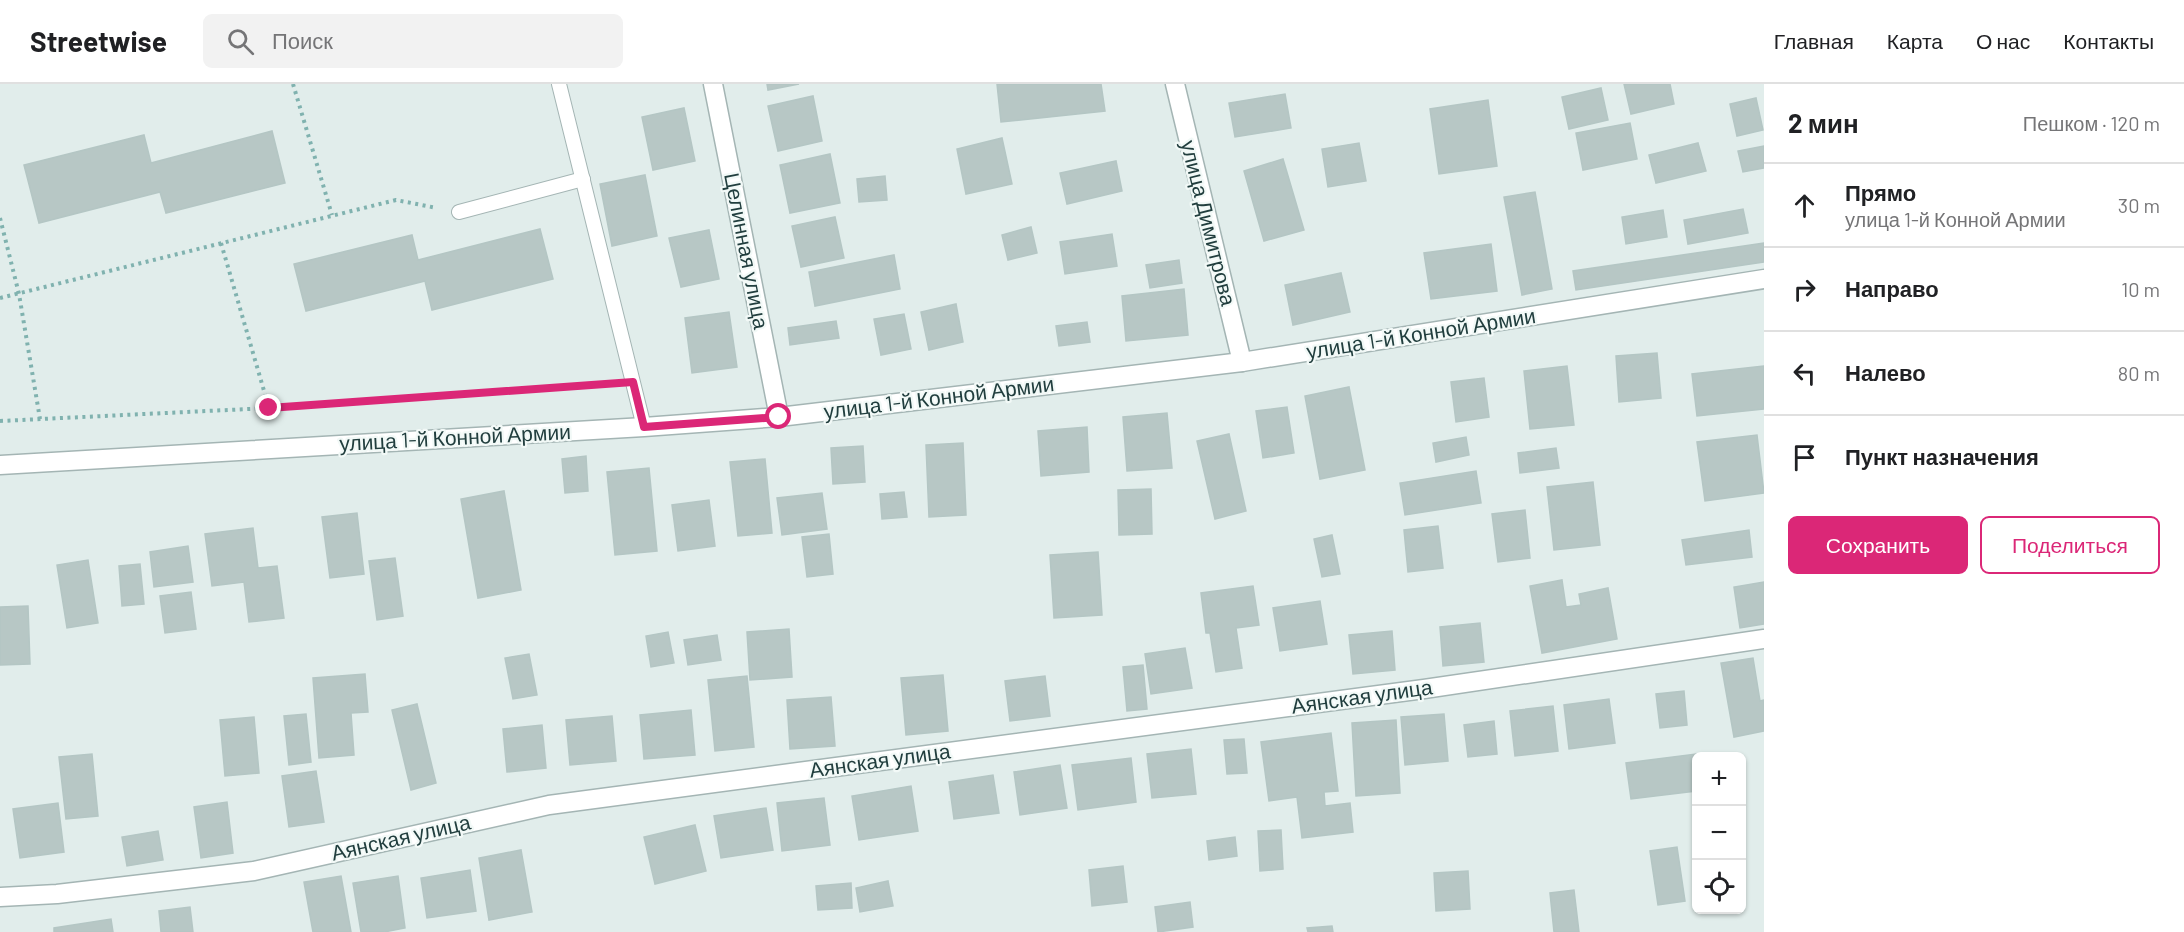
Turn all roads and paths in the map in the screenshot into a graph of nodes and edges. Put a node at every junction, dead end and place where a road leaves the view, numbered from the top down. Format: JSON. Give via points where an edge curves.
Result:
{"nodes":[{"id":1,"x":293,"y":84,"type":"edge"},
{"id":2,"x":560,"y":84,"type":"edge"},
{"id":3,"x":713,"y":84,"type":"edge"},
{"id":4,"x":1175,"y":84,"type":"edge"},
{"id":5,"x":583,"y":179,"type":"junction"},
{"id":6,"x":459,"y":212,"type":"joint"},
{"id":7,"x":332,"y":216,"type":"junction"},
{"id":8,"x":0,"y":218,"type":"edge"},
{"id":9,"x":221,"y":243,"type":"junction"},
{"id":10,"x":1764,"y":279,"type":"edge"},
{"id":11,"x":20,"y":294,"type":"junction"},
{"id":12,"x":0,"y":298,"type":"edge"},
{"id":13,"x":1242,"y":362,"type":"junction"},
{"id":14,"x":633,"y":382,"type":"junction"},
{"id":15,"x":269,"y":408,"type":"junction"},
{"id":16,"x":779,"y":417,"type":"junction"},
{"id":17,"x":40,"y":419,"type":"junction"},
{"id":18,"x":0,"y":421,"type":"edge"},
{"id":19,"x":644,"y":427,"type":"junction"},
{"id":20,"x":0,"y":465,"type":"edge"},
{"id":21,"x":1764,"y":639,"type":"edge"},
{"id":22,"x":0,"y":897,"type":"edge"}],
"edges":[{"from":1,"to":7,"type":"path"},
{"from":2,"to":5,"type":"lane"},
{"from":3,"to":16,"type":"street","name":"Целинная улица"},
{"from":4,"to":13,"type":"street","name":"улица Димитрова"},
{"from":5,"to":6,"type":"lane"},
{"from":5,"to":14,"type":"lane"},
{"from":6,"to":7,"type":"path","via":[[396,200]]},
{"from":7,"to":9,"type":"path"},
{"from":8,"to":11,"type":"path"},
{"from":9,"to":11,"type":"path"},
{"from":9,"to":15,"type":"path"},
{"from":10,"to":13,"type":"street","name":"улица 1-й Конной Армии"},
{"from":11,"to":12,"type":"path"},
{"from":11,"to":17,"type":"path"},
{"from":13,"to":16,"type":"street","name":"улица 1-й Конной Армии"},
{"from":14,"to":15,"type":"path"},
{"from":14,"to":19,"type":"lane"},
{"from":15,"to":17,"type":"path"},
{"from":16,"to":19,"type":"street","name":"улица 1-й Конной Армии"},
{"from":17,"to":18,"type":"path"},
{"from":19,"to":20,"type":"street","name":"улица 1-й Конной Армии"},
{"from":21,"to":22,"type":"street","name":"Аянская улица","via":[[1413,690],[549,805],[254,871]]}]}
